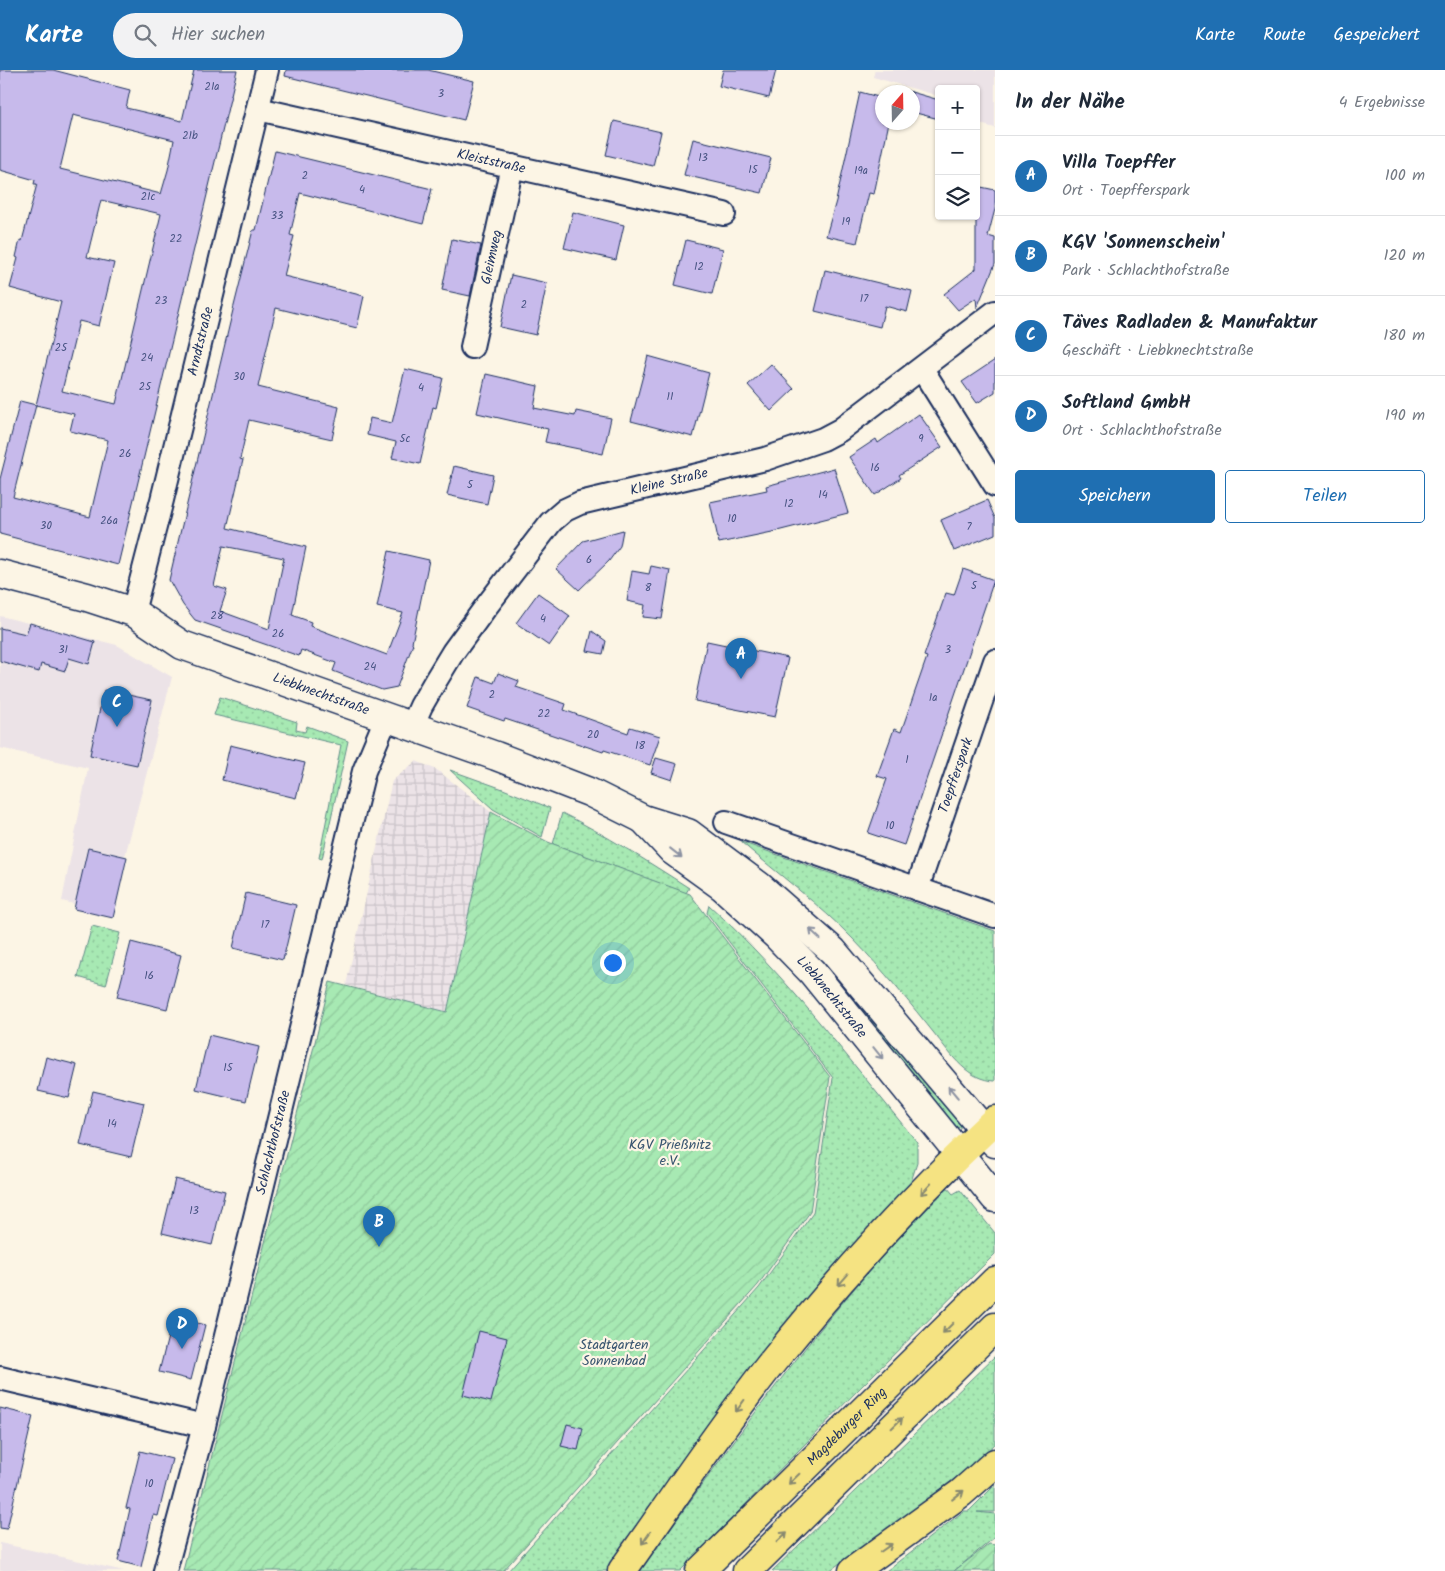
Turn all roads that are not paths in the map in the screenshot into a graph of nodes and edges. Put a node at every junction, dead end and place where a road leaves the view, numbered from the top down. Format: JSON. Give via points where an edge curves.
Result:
{"nodes":[{"id":1,"x":267,"y":70,"type":"edge"},
{"id":2,"x":258,"y":109,"type":"junction"},
{"id":3,"x":512,"y":166,"type":"junction"},
{"id":4,"x":724,"y":214,"type":"dead end"},
{"id":5,"x":995,"y":312,"type":"edge"},
{"id":6,"x":472,"y":347,"type":"dead end"},
{"id":7,"x":922,"y":369,"type":"junction"},
{"id":8,"x":995,"y":485,"type":"edge"},
{"id":9,"x":0,"y":574,"type":"edge"},
{"id":10,"x":133,"y":612,"type":"junction"},
{"id":11,"x":995,"y":661,"type":"edge"},
{"id":12,"x":387,"y":716,"type":"junction"},
{"id":13,"x":412,"y":726,"type":"junction"},
{"id":14,"x":643,"y":818,"type":"junction"},
{"id":15,"x":726,"y":822,"type":"dead end"},
{"id":16,"x":917,"y":889,"type":"junction"},
{"id":17,"x":995,"y":916,"type":"edge"},
{"id":18,"x":991,"y":1131,"type":"edge"},
{"id":19,"x":959,"y":1154,"type":"junction"},
{"id":20,"x":995,"y":1198,"type":"edge"},
{"id":21,"x":989,"y":1288,"type":"edge"},
{"id":22,"x":995,"y":1327,"type":"edge"},
{"id":23,"x":0,"y":1378,"type":"edge"},
{"id":24,"x":204,"y":1426,"type":"junction"},
{"id":25,"x":995,"y":1463,"type":"edge"},
{"id":26,"x":165,"y":1571,"type":"edge"},
{"id":27,"x":622,"y":1571,"type":"edge"},
{"id":28,"x":700,"y":1571,"type":"edge"},
{"id":29,"x":747,"y":1571,"type":"edge"},
{"id":30,"x":853,"y":1571,"type":"edge"}],
"edges":[{"from":1,"to":2,"type":"street","name":"Arndtstraße"},
{"from":2,"to":3,"type":"street","name":"Kleiststraße"},
{"from":2,"to":10,"type":"street","name":"Arndtstraße"},
{"from":3,"to":4,"type":"street","name":"Kleiststraße"},
{"from":3,"to":6,"type":"street","name":"Gleimweg"},
{"from":5,"to":7,"type":"street","name":"Kleine Straße"},
{"from":7,"to":8,"type":"street"},
{"from":7,"to":13,"type":"street","name":"Kleine Straße","via":[[840,430],[818,441],[765,459],[565,510],[545,528],[453,652]]},
{"from":9,"to":10,"type":"main road","name":"Liebknechtstraße"},
{"from":10,"to":12,"type":"main road","name":"Liebknechtstraße","via":[[182,645]]},
{"from":11,"to":16,"type":"street","name":"Toepfferspark"},
{"from":12,"to":13,"type":"main road","name":"Liebknechtstraße"},
{"from":12,"to":24,"type":"street","name":"Schlachthofstraße","via":[[357,797]]},
{"from":13,"to":14,"type":"main road","name":"Liebknechtstraße","via":[[589,792]]},
{"from":18,"to":14,"type":"main road","name":"Liebknechtstraße","one_way":true,"via":[[850,969],[815,934],[760,886],[688,833]]},
{"from":14,"to":19,"type":"main road","name":"Liebknechtstraße","one_way":true,"via":[[672,851],[722,888],[812,972]]},
{"from":15,"to":16,"type":"street"},
{"from":16,"to":17,"type":"street"},
{"from":18,"to":19,"type":"highway"},
{"from":19,"to":20,"type":"main road","name":"Liebknechtstraße"},
{"from":19,"to":27,"type":"highway","one_way":true,"via":[[875,1243],[775,1359]]},
{"from":21,"to":28,"type":"highway","name":"Magdeburger Ring","one_way":true},
{"from":29,"to":22,"type":"highway","one_way":true},
{"from":23,"to":24,"type":"street"},
{"from":24,"to":26,"type":"street","name":"Schlachthofstraße"},
{"from":30,"to":25,"type":"highway","one_way":true,"via":[[961,1493]]}]}
